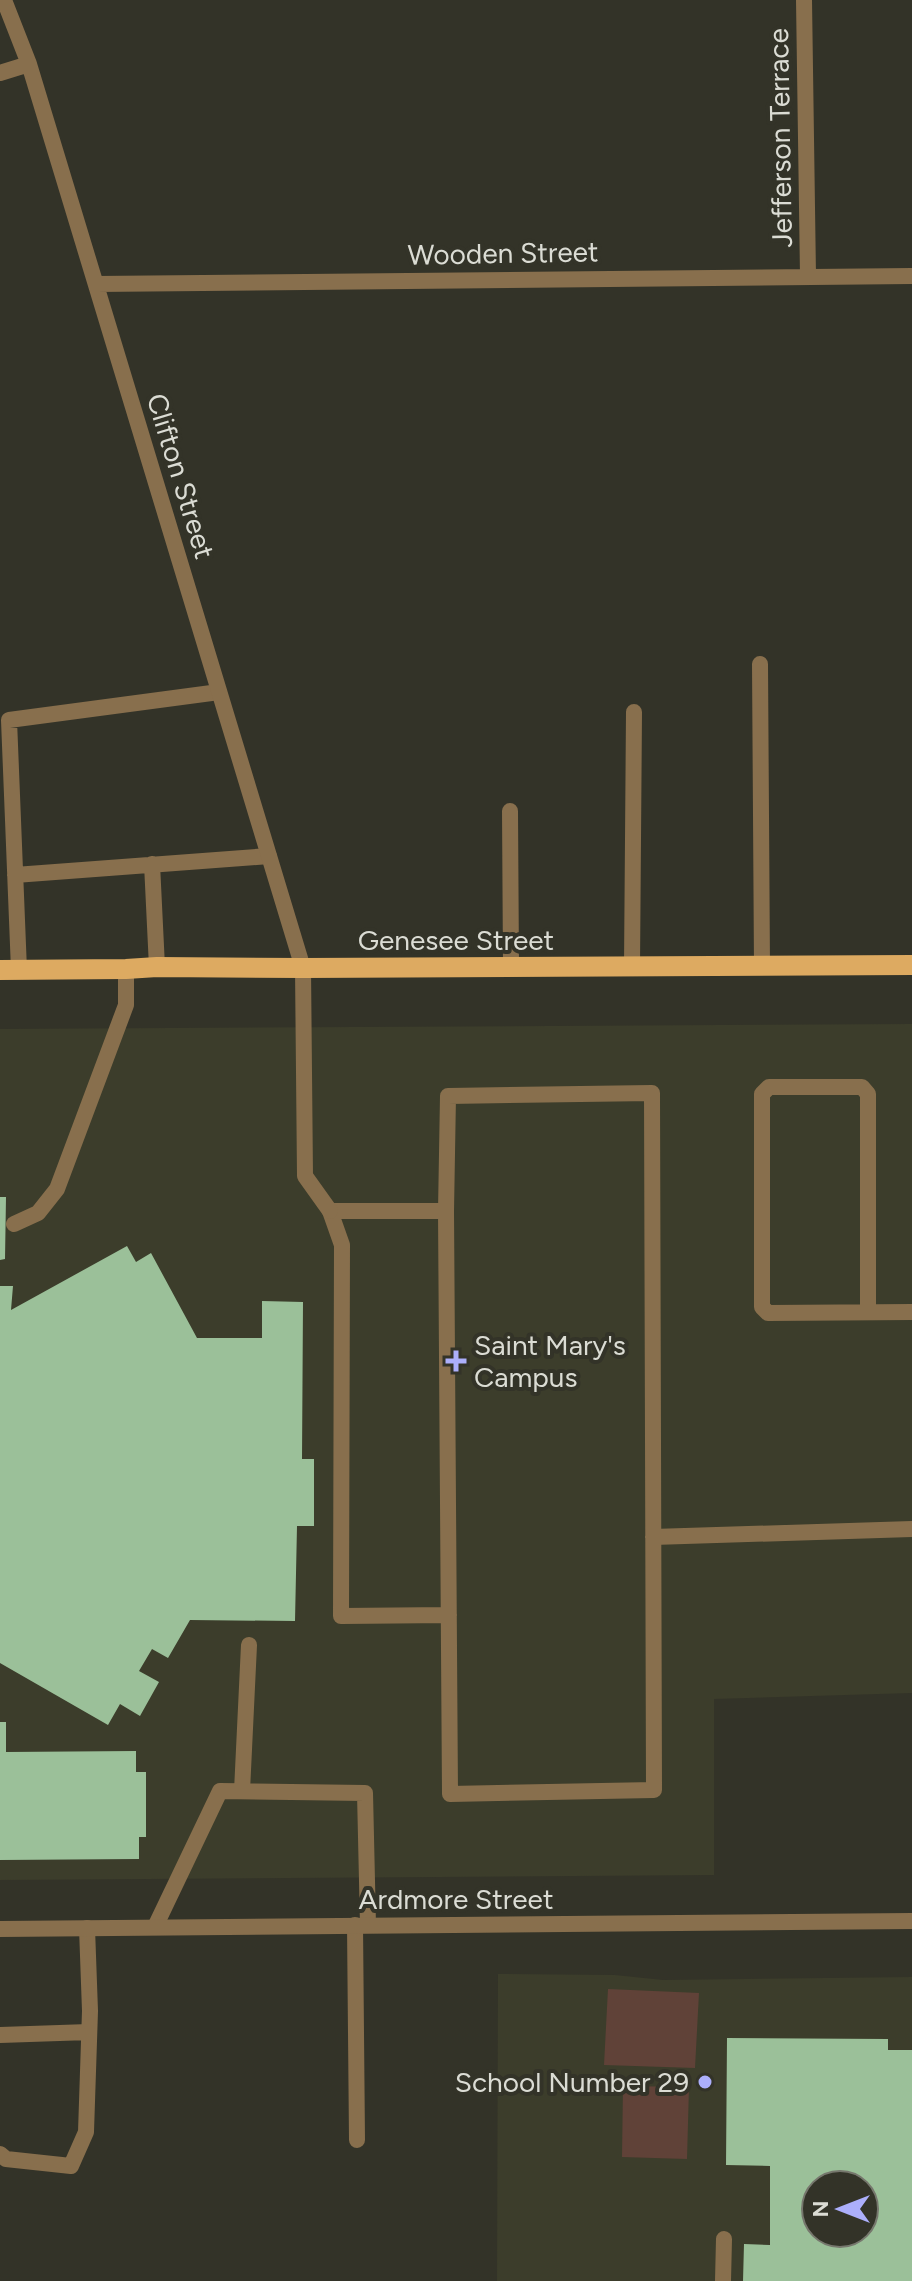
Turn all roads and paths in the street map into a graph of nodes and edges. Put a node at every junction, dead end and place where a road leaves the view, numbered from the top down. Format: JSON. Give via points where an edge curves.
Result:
{"nodes":[{"id":1,"x":4,"y":0,"type":"edge"},
{"id":2,"x":804,"y":0,"type":"edge"},
{"id":3,"x":29,"y":64,"type":"junction"},
{"id":4,"x":0,"y":73,"type":"edge"},
{"id":5,"x":808,"y":276,"type":"junction"},
{"id":6,"x":912,"y":276,"type":"edge"},
{"id":7,"x":96,"y":284,"type":"junction"},
{"id":8,"x":760,"y":664,"type":"dead end"},
{"id":9,"x":219,"y":692,"type":"junction"},
{"id":10,"x":634,"y":712,"type":"dead end"},
{"id":11,"x":510,"y":811,"type":"dead end"},
{"id":12,"x":269,"y":856,"type":"junction"},
{"id":13,"x":152,"y":864,"type":"junction"},
{"id":14,"x":15,"y":875,"type":"junction"},
{"id":15,"x":912,"y":965,"type":"edge"},
{"id":16,"x":632,"y":966,"type":"junction"},
{"id":17,"x":762,"y":966,"type":"junction"},
{"id":18,"x":157,"y":967,"type":"junction"},
{"id":19,"x":511,"y":967,"type":"junction"},
{"id":20,"x":303,"y":968,"type":"junction"},
{"id":21,"x":126,"y":969,"type":"junction"},
{"id":22,"x":10,"y":970,"type":"edge"},
{"id":23,"x":330,"y":1211,"type":"junction"},
{"id":24,"x":446,"y":1211,"type":"junction"},
{"id":25,"x":14,"y":1224,"type":"dead end"},
{"id":26,"x":868,"y":1312,"type":"junction"},
{"id":27,"x":912,"y":1312,"type":"edge"},
{"id":28,"x":912,"y":1529,"type":"edge"},
{"id":29,"x":653,"y":1537,"type":"junction"},
{"id":30,"x":449,"y":1615,"type":"junction"},
{"id":31,"x":249,"y":1645,"type":"dead end"},
{"id":32,"x":242,"y":1791,"type":"junction"},
{"id":33,"x":912,"y":1921,"type":"edge"},
{"id":34,"x":362,"y":1925,"type":"junction"},
{"id":35,"x":155,"y":1927,"type":"junction"},
{"id":36,"x":87,"y":1928,"type":"junction"},
{"id":37,"x":0,"y":1929,"type":"edge"},
{"id":38,"x":89,"y":2032,"type":"junction"},
{"id":39,"x":0,"y":2035,"type":"edge"},
{"id":40,"x":357,"y":2140,"type":"dead end"},
{"id":41,"x":0,"y":2154,"type":"edge"},
{"id":42,"x":724,"y":2239,"type":"dead end"},
{"id":43,"x":723,"y":2281,"type":"edge"}],
"edges":[{"from":1,"to":3,"type":"street","name":"Clifton Street"},
{"from":2,"to":5,"type":"street","name":"Jefferson Terrace"},
{"from":3,"to":4,"type":"street"},
{"from":3,"to":7,"type":"street","name":"Clifton Street"},
{"from":5,"to":6,"type":"street","name":"Wooden Street"},
{"from":5,"to":7,"type":"street","name":"Wooden Street"},
{"from":7,"to":9,"type":"street","name":"Clifton Street"},
{"from":8,"to":17,"type":"street"},
{"from":9,"to":12,"type":"street","name":"Clifton Street"},
{"from":9,"to":14,"type":"street","via":[[9,720]]},
{"from":10,"to":16,"type":"street"},
{"from":11,"to":19,"type":"street"},
{"from":12,"to":13,"type":"street"},
{"from":12,"to":20,"type":"street","name":"Clifton Street"},
{"from":13,"to":14,"type":"street"},
{"from":13,"to":18,"type":"street"},
{"from":14,"to":22,"type":"street"},
{"from":15,"to":17,"type":"main road","name":"Genesee Street"},
{"from":16,"to":17,"type":"main road","name":"Genesee Street"},
{"from":16,"to":19,"type":"main road","name":"Genesee Street"},
{"from":18,"to":20,"type":"main road","name":"Genesee Street"},
{"from":18,"to":21,"type":"main road","name":"Genesee Street"},
{"from":19,"to":20,"type":"main road","name":"Genesee Street"},
{"from":20,"to":23,"type":"street","name":"Clifton Street","via":[[305,1176]]},
{"from":21,"to":22,"type":"main road","name":"Genesee Street"},
{"from":21,"to":25,"type":"street","via":[[126,1005],[57,1189],[38,1213]]},
{"from":23,"to":24,"type":"street"},
{"from":23,"to":30,"type":"street","name":"Clifton Street","via":[[342,1245],[341,1616]]},
{"from":24,"to":29,"type":"street","via":[[448,1096],[652,1093]]},
{"from":24,"to":30,"type":"street"},
{"from":26,"to":26,"type":"street","via":[[768,1313],[762,1307],[762,1094],[769,1087],[862,1087],[868,1094]]},
{"from":26,"to":27,"type":"street"},
{"from":28,"to":29,"type":"street"},
{"from":29,"to":30,"type":"street","via":[[654,1790],[450,1794]]},
{"from":31,"to":32,"type":"street"},
{"from":32,"to":34,"type":"street","via":[[365,1793]]},
{"from":32,"to":35,"type":"street","via":[[220,1791]]},
{"from":33,"to":34,"type":"street","name":"Ardmore Street"},
{"from":34,"to":35,"type":"street","name":"Ardmore Street"},
{"from":34,"to":40,"type":"street"},
{"from":35,"to":36,"type":"street","name":"Ardmore Street"},
{"from":36,"to":37,"type":"street","name":"Ardmore Street"},
{"from":36,"to":38,"type":"street"},
{"from":38,"to":39,"type":"street"},
{"from":38,"to":41,"type":"street","via":[[86,2132],[71,2166]]},
{"from":42,"to":43,"type":"street"}]}
